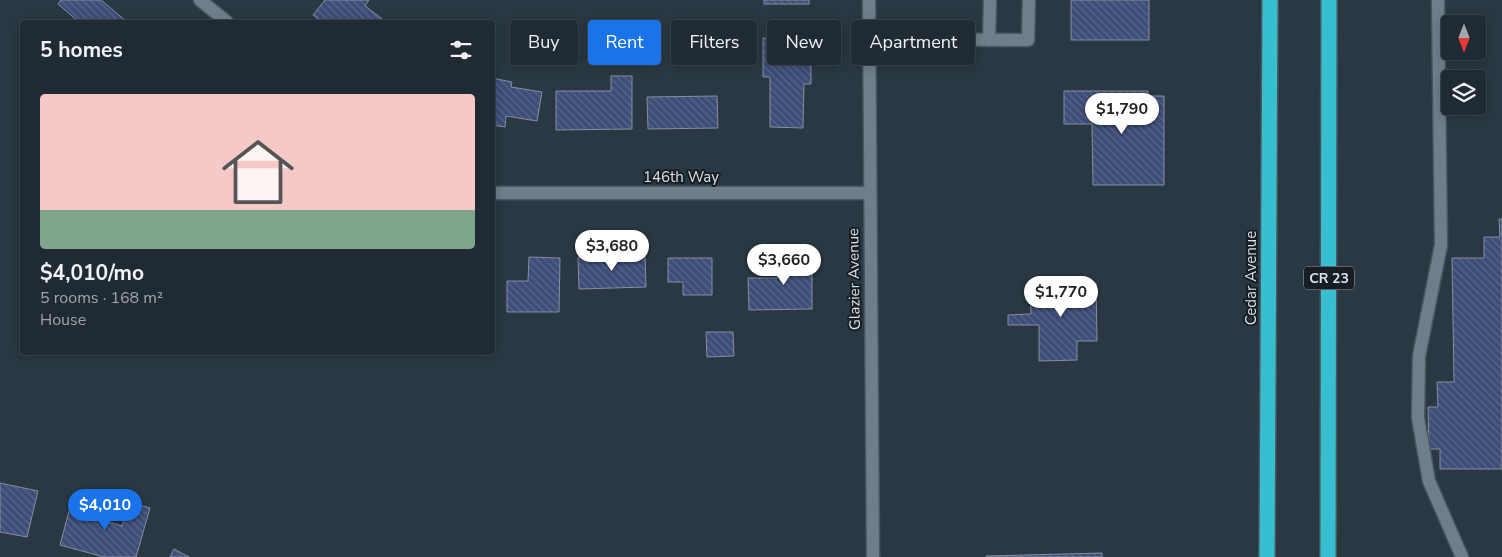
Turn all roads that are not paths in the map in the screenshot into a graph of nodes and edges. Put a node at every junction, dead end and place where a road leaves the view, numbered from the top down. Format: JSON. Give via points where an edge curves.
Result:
{"nodes":[{"id":1,"x":200,"y":0,"type":"edge"},
{"id":2,"x":869,"y":0,"type":"edge"},
{"id":3,"x":990,"y":0,"type":"edge"},
{"id":4,"x":1029,"y":0,"type":"edge"},
{"id":5,"x":1270,"y":0,"type":"edge"},
{"id":6,"x":1329,"y":0,"type":"edge"},
{"id":7,"x":1438,"y":0,"type":"edge"},
{"id":8,"x":224,"y":20,"type":"edge"},
{"id":9,"x":869,"y":20,"type":"edge"},
{"id":10,"x":975,"y":40,"type":"edge"},
{"id":11,"x":989,"y":40,"type":"junction"},
{"id":12,"x":869,"y":65,"type":"edge"},
{"id":13,"x":495,"y":193,"type":"edge"},
{"id":14,"x":870,"y":194,"type":"junction"},
{"id":15,"x":873,"y":557,"type":"edge"},
{"id":16,"x":1267,"y":557,"type":"edge"},
{"id":17,"x":1328,"y":557,"type":"edge"},
{"id":18,"x":1462,"y":557,"type":"edge"}],
"edges":[{"from":1,"to":8,"type":"street"},
{"from":2,"to":9,"type":"street","name":"Glazier Avenue"},
{"from":3,"to":11,"type":"street"},
{"from":4,"to":11,"type":"street","via":[[1028,40]]},
{"from":5,"to":16,"type":"highway","name":"Cedar Avenue"},
{"from":6,"to":17,"type":"highway","number":"CR 23"},
{"from":7,"to":18,"type":"street","via":[[1441,245],[1419,356],[1418,418],[1429,481]]},
{"from":10,"to":11,"type":"street"},
{"from":12,"to":14,"type":"street","name":"Glazier Avenue"},
{"from":13,"to":14,"type":"street","name":"146th Way"},
{"from":14,"to":15,"type":"street","name":"Glazier Avenue"}]}
